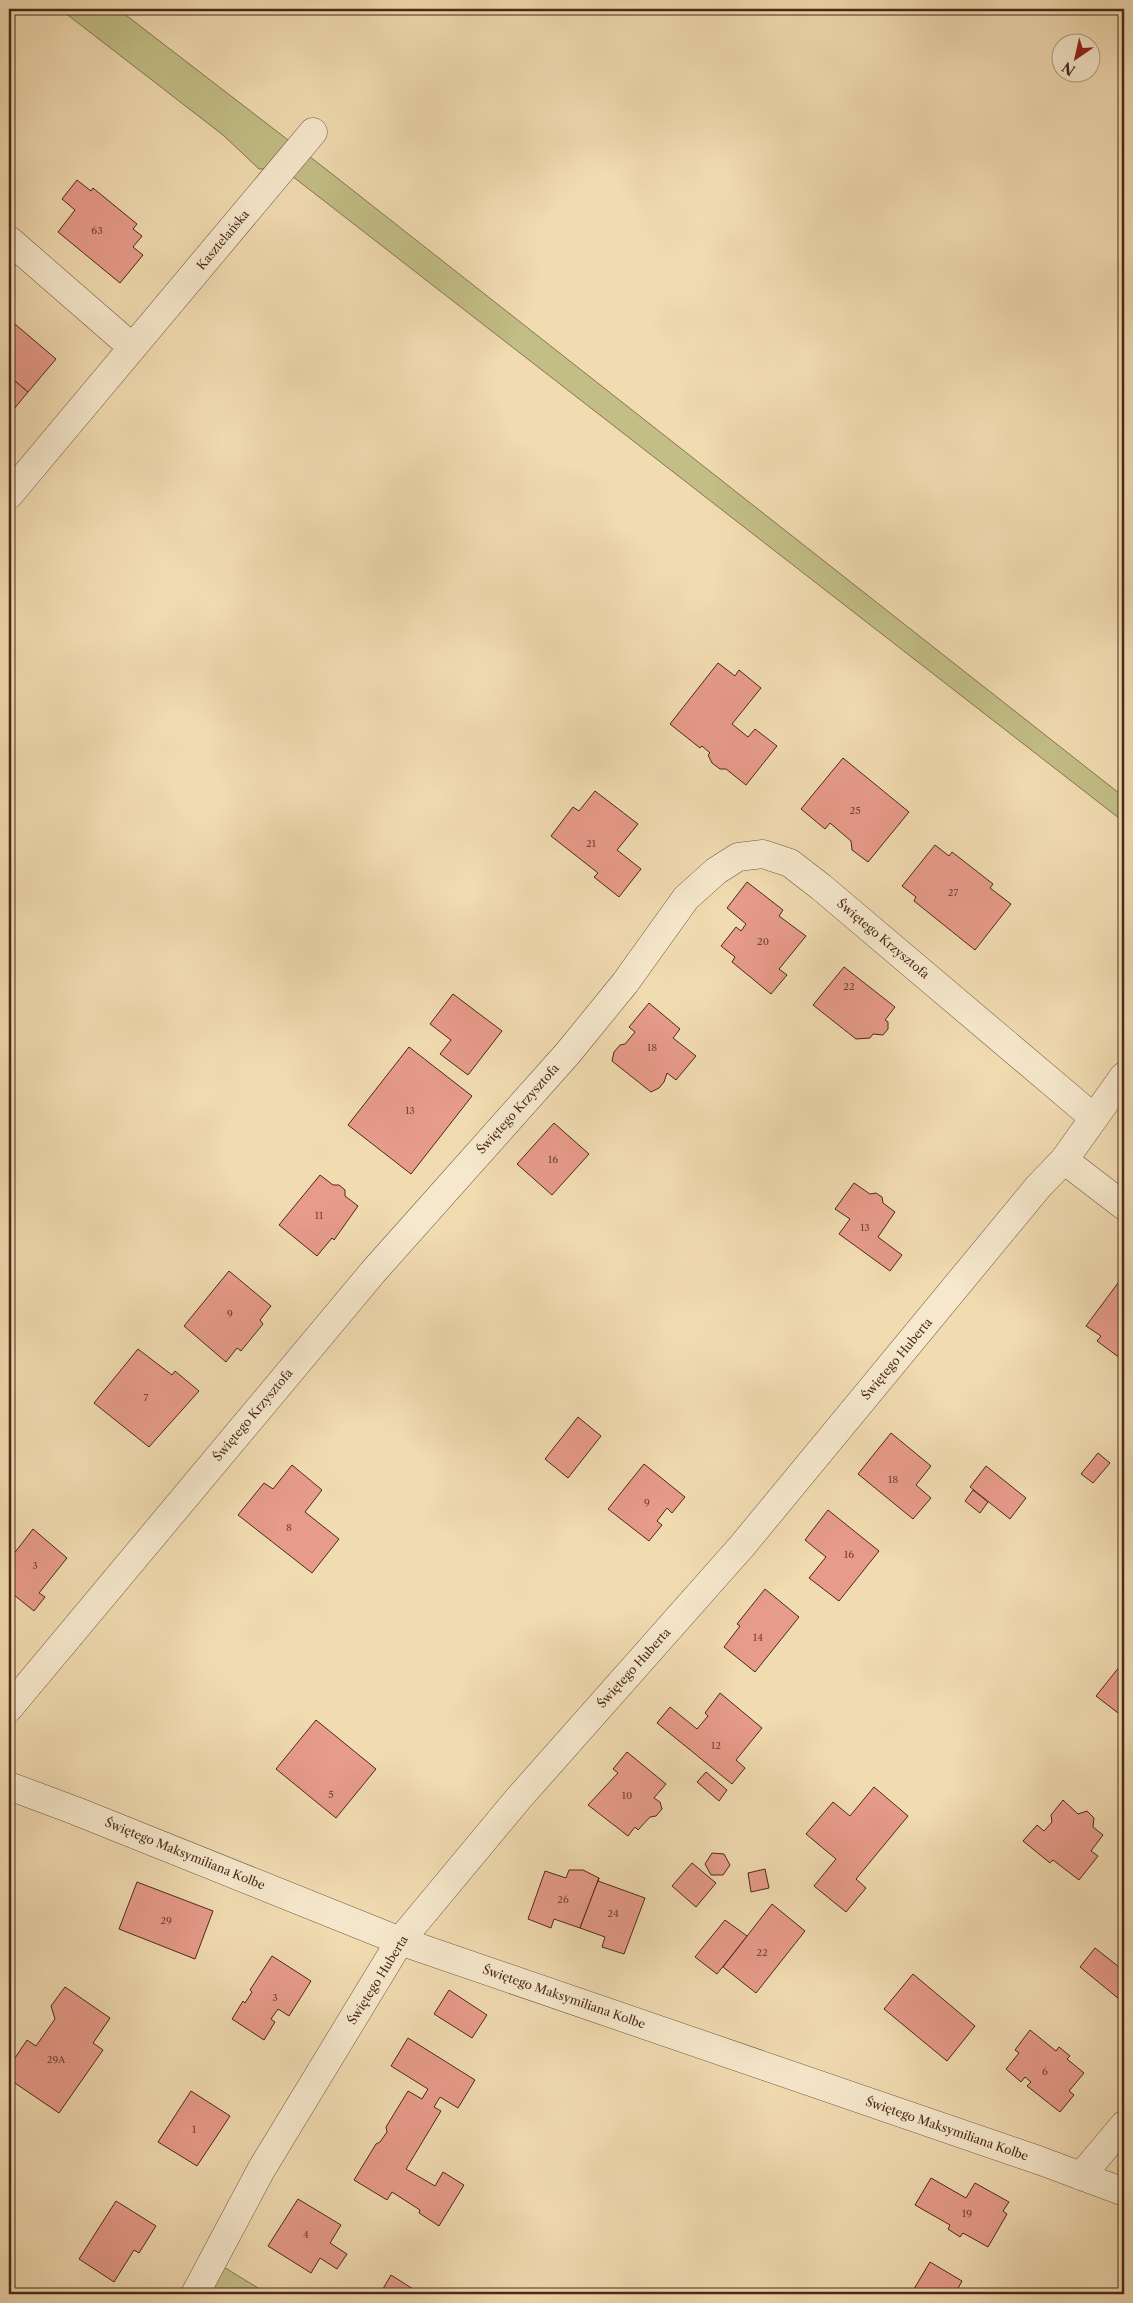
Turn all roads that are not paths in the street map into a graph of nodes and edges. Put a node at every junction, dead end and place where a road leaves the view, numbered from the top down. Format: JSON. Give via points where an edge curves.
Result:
{"nodes":[{"id":1,"x":313,"y":132,"type":"dead end"},
{"id":2,"x":9,"y":240,"type":"edge"},
{"id":3,"x":132,"y":347,"type":"junction"},
{"id":4,"x":9,"y":496,"type":"edge"},
{"id":5,"x":1124,"y":1076,"type":"edge"},
{"id":6,"x":1094,"y":1118,"type":"junction"},
{"id":7,"x":1064,"y":1160,"type":"junction"},
{"id":8,"x":1124,"y":1206,"type":"edge"},
{"id":9,"x":9,"y":1708,"type":"edge"},
{"id":10,"x":9,"y":1786,"type":"edge"},
{"id":11,"x":400,"y":1941,"type":"junction"},
{"id":12,"x":1124,"y":2125,"type":"edge"},
{"id":13,"x":1081,"y":2176,"type":"junction"},
{"id":14,"x":1124,"y":2192,"type":"edge"},
{"id":15,"x":195,"y":2294,"type":"edge"}],
"edges":[{"from":1,"to":3,"type":"street","name":"Kasztelańska"},
{"from":2,"to":3,"type":"street"},
{"from":3,"to":4,"type":"street","name":"Kasztelańska"},
{"from":5,"to":6,"type":"street","name":"Świętego Huberta"},
{"from":6,"to":7,"type":"street","name":"Świętego Huberta"},
{"from":6,"to":9,"type":"street","name":"Świętego Krzysztofa","via":[[822,887],[790,864],[763,854],[738,858],[716,871],[686,898],[625,983],[568,1053],[373,1272]]},
{"from":7,"to":8,"type":"street"},
{"from":7,"to":11,"type":"street","name":"Świętego Huberta","via":[[1038,1187],[742,1546],[518,1799]]},
{"from":10,"to":11,"type":"street","name":"Świętego Maksymiliana Kolbe"},
{"from":11,"to":13,"type":"street","name":"Świętego Maksymiliana Kolbe"},
{"from":11,"to":15,"type":"street","name":"Świętego Huberta","via":[[261,2170]]},
{"from":12,"to":13,"type":"street"},
{"from":13,"to":14,"type":"street","name":"Świętego Maksymiliana Kolbe"}]}
